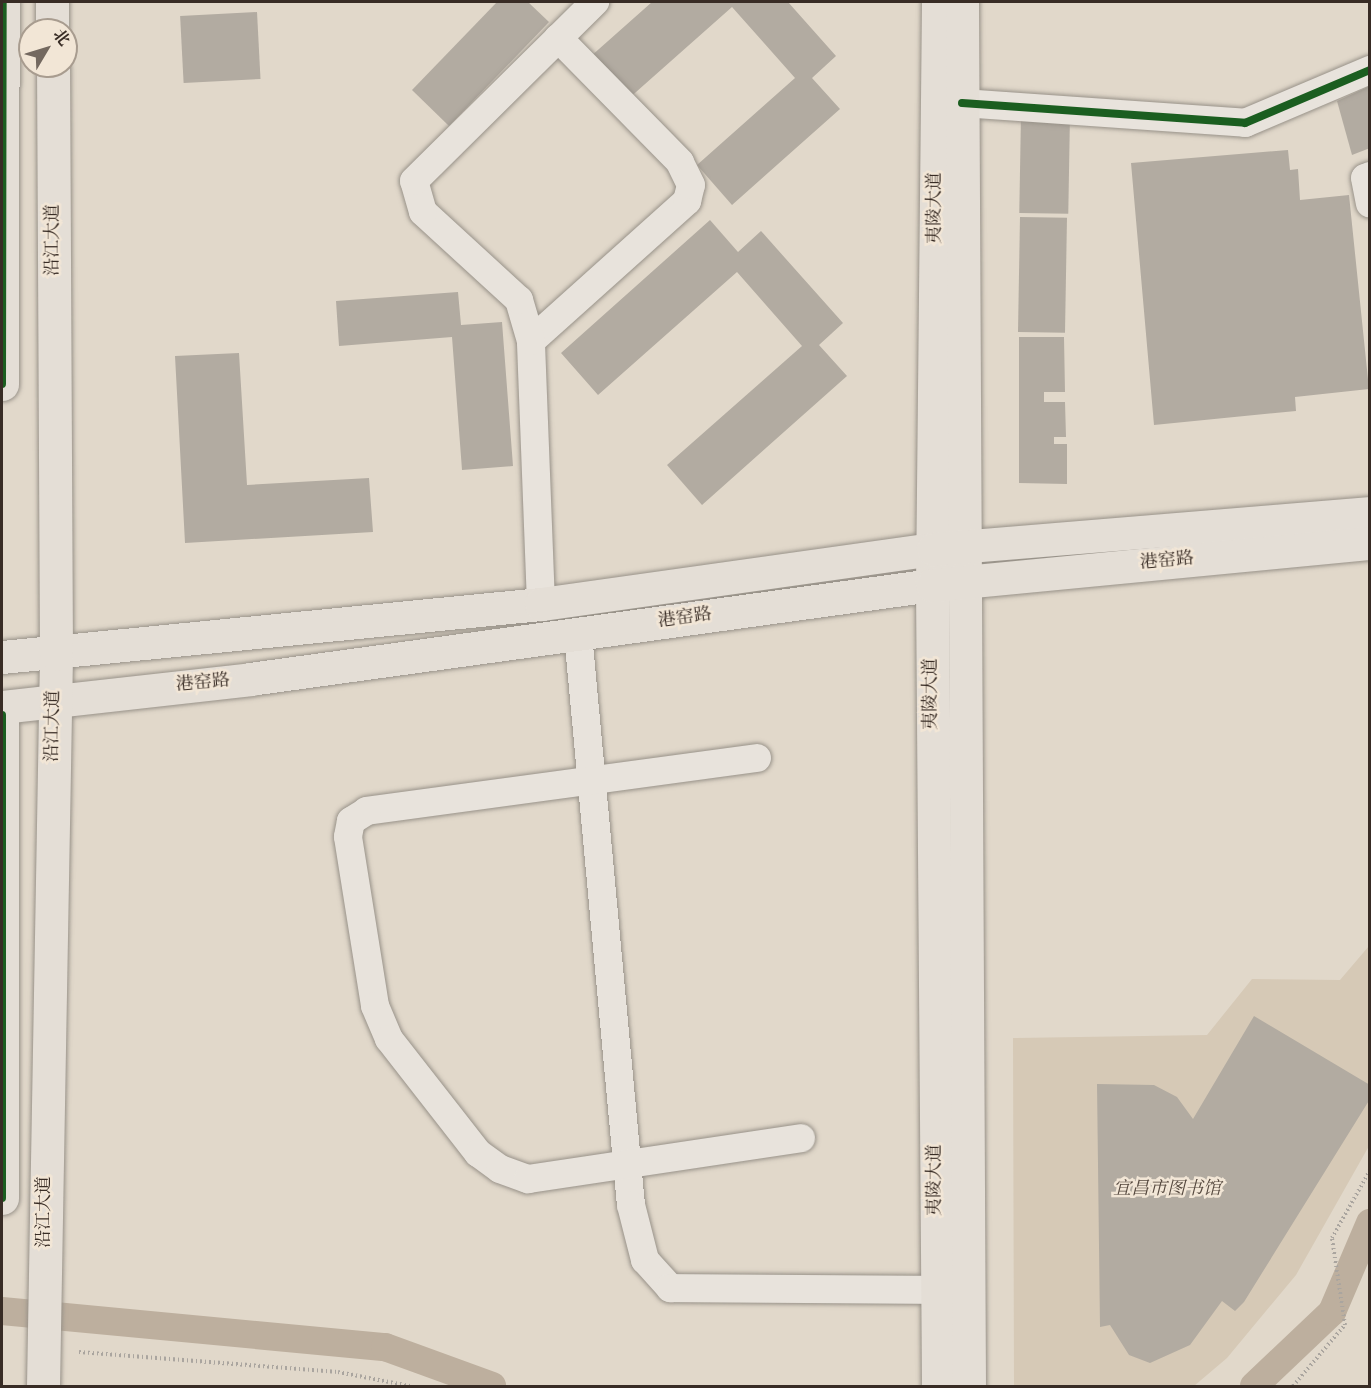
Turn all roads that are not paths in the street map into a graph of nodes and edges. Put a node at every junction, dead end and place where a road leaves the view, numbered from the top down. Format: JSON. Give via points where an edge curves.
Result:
{"nodes":[{"id":1,"x":3,"y":2,"type":"edge"},
{"id":2,"x":52,"y":2,"type":"edge"},
{"id":3,"x":595,"y":2,"type":"edge"},
{"id":4,"x":938,"y":2,"type":"edge"},
{"id":5,"x":962,"y":2,"type":"edge"},
{"id":6,"x":52,"y":18,"type":"edge"},
{"id":7,"x":558,"y":38,"type":"junction"},
{"id":8,"x":1370,"y":70,"type":"edge"},
{"id":9,"x":53,"y":78,"type":"edge"},
{"id":10,"x":962,"y":103,"type":"junction"},
{"id":11,"x":1370,"y":176,"type":"edge"},
{"id":12,"x":1370,"y":204,"type":"edge"},
{"id":13,"x":531,"y":341,"type":"junction"},
{"id":14,"x":2,"y":384,"type":"edge"},
{"id":15,"x":1370,"y":513,"type":"edge"},
{"id":16,"x":1370,"y":543,"type":"edge"},
{"id":17,"x":947,"y":548,"type":"junction"},
{"id":18,"x":947,"y":583,"type":"junction"},
{"id":19,"x":541,"y":604,"type":"junction"},
{"id":20,"x":578,"y":634,"type":"junction"},
{"id":21,"x":56,"y":654,"type":"junction"},
{"id":22,"x":2,"y":657,"type":"edge"},
{"id":23,"x":55,"y":699,"type":"junction"},
{"id":24,"x":2,"y":707,"type":"edge"},
{"id":25,"x":2,"y":715,"type":"edge"},
{"id":26,"x":757,"y":758,"type":"dead end"},
{"id":27,"x":591,"y":777,"type":"junction"},
{"id":28,"x":801,"y":1138,"type":"dead end"},
{"id":29,"x":627,"y":1164,"type":"junction"},
{"id":30,"x":2,"y":1198,"type":"edge"},
{"id":31,"x":937,"y":1290,"type":"junction"},
{"id":32,"x":43,"y":1386,"type":"edge"},
{"id":33,"x":938,"y":1386,"type":"edge"},
{"id":34,"x":969,"y":1386,"type":"edge"}],
"edges":[{"from":1,"to":14,"type":"main road"},
{"from":2,"to":6,"type":"main road"},
{"from":3,"to":7,"type":"street"},
{"from":4,"to":17,"type":"main road","name":"夷陵大道"},
{"from":5,"to":10,"type":"main road","name":"夷陵大道"},
{"from":7,"to":13,"type":"street","via":[[414,181],[423,212],[519,300]]},
{"from":7,"to":13,"type":"street","via":[[680,162],[690,185],[687,201]]},
{"from":8,"to":10,"type":"street","via":[[1245,123]]},
{"from":9,"to":21,"type":"main road","name":"沿江大道"},
{"from":10,"to":17,"type":"main road","name":"夷陵大道"},
{"from":11,"to":12,"type":"street","via":[[1365,178]]},
{"from":13,"to":19,"type":"street"},
{"from":15,"to":17,"type":"main road","name":"港窑路"},
{"from":16,"to":18,"type":"main road","name":"港窑路"},
{"from":17,"to":18,"type":"main road","name":"夷陵大道"},
{"from":17,"to":19,"type":"main road","name":"港窑路"},
{"from":18,"to":20,"type":"main road","name":"港窑路"},
{"from":18,"to":31,"type":"main road","name":"夷陵大道"},
{"from":18,"to":34,"type":"main road","name":"夷陵大道"},
{"from":19,"to":21,"type":"main road","name":"港窑路"},
{"from":20,"to":23,"type":"main road","name":"港窑路","via":[[250,679]]},
{"from":20,"to":27,"type":"street"},
{"from":21,"to":22,"type":"main road","name":"港窑路"},
{"from":21,"to":23,"type":"main road","name":"沿江大道"},
{"from":23,"to":24,"type":"main road","name":"港窑路"},
{"from":23,"to":32,"type":"main road","name":"沿江大道"},
{"from":25,"to":30,"type":"main road"},
{"from":26,"to":27,"type":"street"},
{"from":27,"to":29,"type":"street"},
{"from":27,"to":29,"type":"street","via":[[368,811],[351,821],[348,837],[375,1006],[389,1039],[478,1153],[500,1169],[528,1179]]},
{"from":28,"to":29,"type":"street"},
{"from":29,"to":31,"type":"street","via":[[645,1260],[670,1288]]},
{"from":31,"to":33,"type":"main road","name":"夷陵大道"}]}
